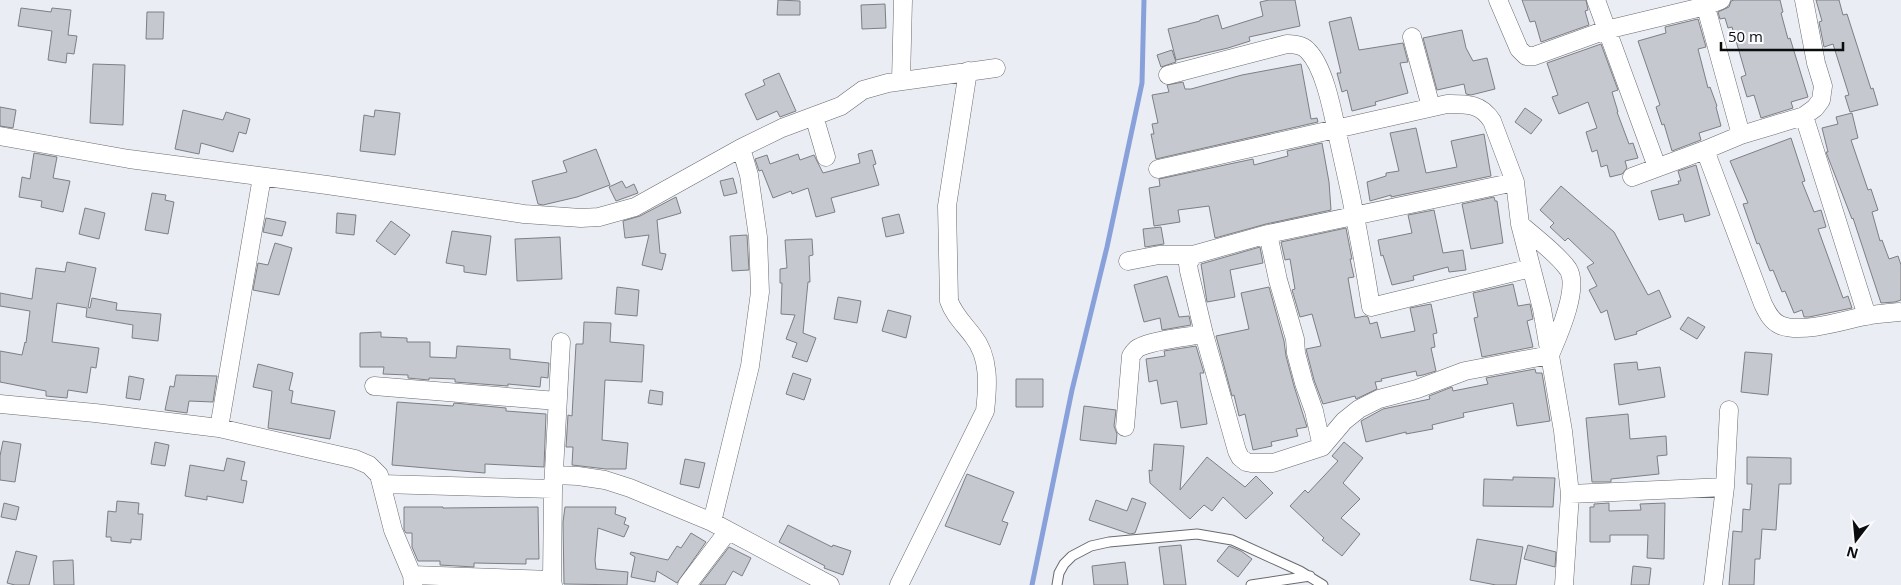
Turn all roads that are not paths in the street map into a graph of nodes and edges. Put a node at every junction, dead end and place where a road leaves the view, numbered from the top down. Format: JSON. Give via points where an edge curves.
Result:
{"nodes":[{"id":1,"x":903,"y":0,"type":"edge"},
{"id":2,"x":1498,"y":0,"type":"edge"},
{"id":3,"x":1596,"y":0,"type":"edge"},
{"id":4,"x":1804,"y":0,"type":"edge"},
{"id":5,"x":1710,"y":2,"type":"edge"},
{"id":6,"x":1606,"y":30,"type":"junction"},
{"id":7,"x":1412,"y":37,"type":"dead end"},
{"id":8,"x":996,"y":68,"type":"dead end"},
{"id":9,"x":968,"y":71,"type":"junction"},
{"id":10,"x":1168,"y":75,"type":"dead end"},
{"id":11,"x":901,"y":81,"type":"junction"},
{"id":12,"x":1431,"y":107,"type":"junction"},
{"id":13,"x":814,"y":116,"type":"junction"},
{"id":14,"x":1804,"y":116,"type":"junction"},
{"id":15,"x":1336,"y":128,"type":"junction"},
{"id":16,"x":1741,"y":135,"type":"junction"},
{"id":17,"x":0,"y":136,"type":"edge"},
{"id":18,"x":741,"y":148,"type":"junction"},
{"id":19,"x":1705,"y":150,"type":"junction"},
{"id":20,"x":826,"y":157,"type":"dead end"},
{"id":21,"x":1657,"y":167,"type":"junction"},
{"id":22,"x":1158,"y":169,"type":"dead end"},
{"id":23,"x":1632,"y":176,"type":"dead end"},
{"id":24,"x":262,"y":177,"type":"junction"},
{"id":25,"x":1515,"y":182,"type":"junction"},
{"id":26,"x":1356,"y":216,"type":"junction"},
{"id":27,"x":1520,"y":224,"type":"junction"},
{"id":28,"x":1268,"y":234,"type":"junction"},
{"id":29,"x":1193,"y":255,"type":"junction"},
{"id":30,"x":1128,"y":261,"type":"dead end"},
{"id":31,"x":1531,"y":268,"type":"junction"},
{"id":32,"x":1899,"y":312,"type":"dead end"},
{"id":33,"x":1867,"y":316,"type":"junction"},
{"id":34,"x":1204,"y":334,"type":"junction"},
{"id":35,"x":561,"y":342,"type":"dead end"},
{"id":36,"x":1550,"y":355,"type":"junction"},
{"id":37,"x":374,"y":386,"type":"dead end"},
{"id":38,"x":557,"y":401,"type":"junction"},
{"id":39,"x":0,"y":404,"type":"edge"},
{"id":40,"x":1729,"y":410,"type":"dead end"},
{"id":41,"x":1125,"y":427,"type":"dead end"},
{"id":42,"x":219,"y":428,"type":"junction"},
{"id":43,"x":1322,"y":447,"type":"junction"},
{"id":44,"x":553,"y":482,"type":"junction"},
{"id":45,"x":382,"y":484,"type":"junction"},
{"id":46,"x":1725,"y":487,"type":"junction"},
{"id":47,"x":1570,"y":494,"type":"junction"},
{"id":48,"x":712,"y":522,"type":"junction"},
{"id":49,"x":728,"y":531,"type":"junction"},
{"id":50,"x":1310,"y":576,"type":"junction"},
{"id":51,"x":413,"y":580,"type":"edge"},
{"id":52,"x":553,"y":583,"type":"edge"},
{"id":53,"x":686,"y":585,"type":"edge"},
{"id":54,"x":830,"y":585,"type":"edge"},
{"id":55,"x":899,"y":585,"type":"edge"},
{"id":56,"x":1056,"y":585,"type":"edge"},
{"id":57,"x":1252,"y":585,"type":"edge"},
{"id":58,"x":1323,"y":585,"type":"edge"},
{"id":59,"x":1564,"y":585,"type":"edge"},
{"id":60,"x":1713,"y":585,"type":"edge"}],
"edges":[{"from":1,"to":11,"type":"street"},
{"from":2,"to":6,"type":"street","via":[[1519,49],[1526,56],[1542,55]]},
{"from":3,"to":6,"type":"street"},
{"from":4,"to":14,"type":"street","via":[[1823,86],[1821,100]]},
{"from":5,"to":6,"type":"street"},
{"from":5,"to":16,"type":"street"},
{"from":6,"to":21,"type":"street"},
{"from":7,"to":12,"type":"street"},
{"from":8,"to":9,"type":"street"},
{"from":9,"to":11,"type":"street"},
{"from":9,"to":55,"type":"street","via":[[947,206],[949,301],[982,351],[988,392],[985,411]]},
{"from":10,"to":15,"type":"street","via":[[1287,44],[1302,46],[1314,60],[1329,96]]},
{"from":11,"to":13,"type":"street","via":[[863,90],[841,106]]},
{"from":12,"to":15,"type":"street"},
{"from":12,"to":25,"type":"street","via":[[1475,105],[1487,114]]},
{"from":13,"to":18,"type":"street"},
{"from":13,"to":20,"type":"street"},
{"from":14,"to":16,"type":"street"},
{"from":14,"to":33,"type":"street"},
{"from":15,"to":22,"type":"street"},
{"from":15,"to":26,"type":"street"},
{"from":16,"to":19,"type":"street"},
{"from":17,"to":24,"type":"street","via":[[129,159]]},
{"from":18,"to":24,"type":"street","via":[[635,207],[599,218],[524,214]]},
{"from":18,"to":48,"type":"street","via":[[749,175],[758,237],[760,292],[750,366]]},
{"from":19,"to":21,"type":"street"},
{"from":19,"to":33,"type":"street","via":[[1762,304],[1773,320],[1792,328],[1824,326]]},
{"from":21,"to":23,"type":"street"},
{"from":24,"to":42,"type":"street"},
{"from":25,"to":26,"type":"street"},
{"from":25,"to":27,"type":"street"},
{"from":26,"to":28,"type":"street"},
{"from":26,"to":31,"type":"street","via":[[1371,306]]},
{"from":27,"to":31,"type":"street"},
{"from":27,"to":36,"type":"street","via":[[1567,268],[1572,281],[1560,332]]},
{"from":28,"to":29,"type":"street"},
{"from":28,"to":43,"type":"street"},
{"from":29,"to":30,"type":"street"},
{"from":29,"to":34,"type":"street","via":[[1188,264]]},
{"from":31,"to":36,"type":"street"},
{"from":32,"to":33,"type":"street"},
{"from":34,"to":41,"type":"street","via":[[1140,346],[1135,350],[1131,356]]},
{"from":34,"to":43,"type":"street","via":[[1240,457],[1251,463],[1273,463]]},
{"from":35,"to":38,"type":"street"},
{"from":36,"to":43,"type":"street","via":[[1465,371],[1417,389],[1379,398],[1352,415]]},
{"from":36,"to":47,"type":"street"},
{"from":37,"to":38,"type":"street"},
{"from":38,"to":44,"type":"street"},
{"from":39,"to":42,"type":"street"},
{"from":40,"to":46,"type":"street"},
{"from":42,"to":45,"type":"street","via":[[355,459],[369,465],[379,475]]},
{"from":44,"to":45,"type":"street"},
{"from":44,"to":48,"type":"street","via":[[578,476],[605,480]]},
{"from":44,"to":52,"type":"street"},
{"from":45,"to":51,"type":"street","via":[[393,530]]},
{"from":46,"to":47,"type":"street"},
{"from":46,"to":60,"type":"street"},
{"from":47,"to":59,"type":"street"},
{"from":48,"to":49,"type":"street"},
{"from":49,"to":53,"type":"street"},
{"from":49,"to":54,"type":"street"},
{"from":50,"to":56,"type":"lane","via":[[1232,540],[1211,535],[1181,534],[1091,546],[1064,564]]},
{"from":50,"to":57,"type":"lane"},
{"from":50,"to":58,"type":"lane"},
{"from":51,"to":52,"type":"street"}]}
